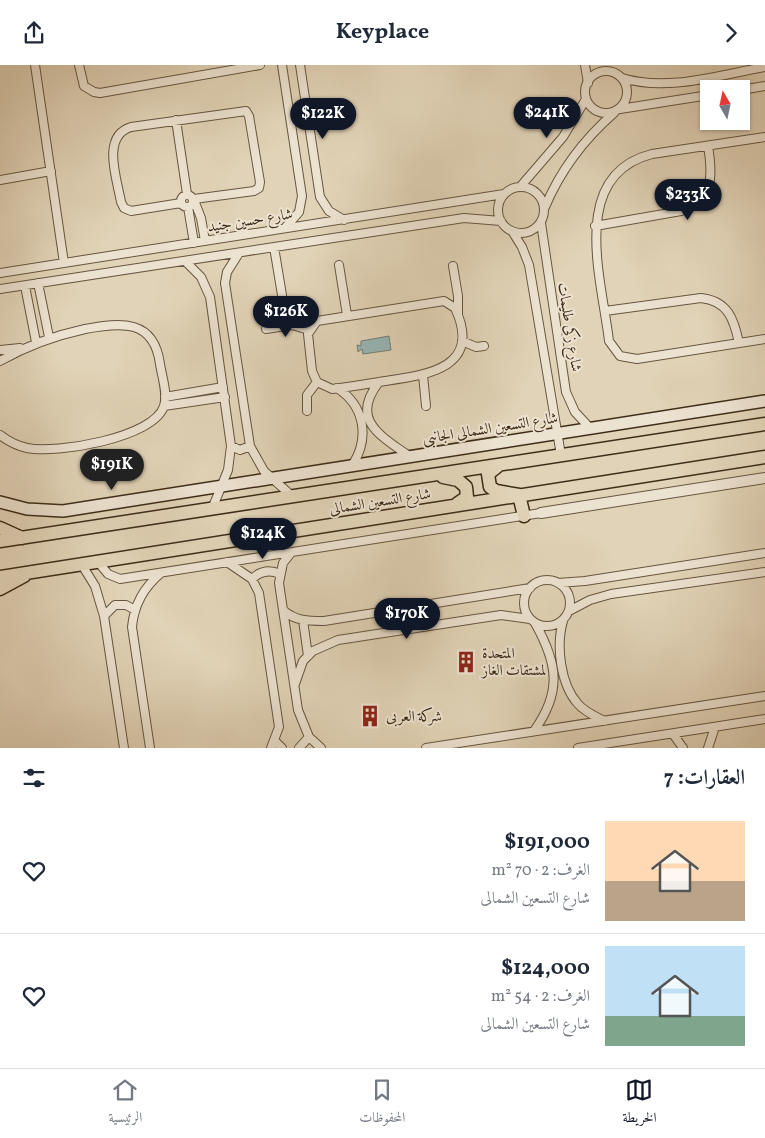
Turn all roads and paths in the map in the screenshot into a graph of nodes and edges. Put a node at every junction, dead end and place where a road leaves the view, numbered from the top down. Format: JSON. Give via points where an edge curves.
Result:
{"nodes":[{"id":1,"x":35,"y":65,"type":"edge"},
{"id":2,"x":79,"y":65,"type":"edge"},
{"id":3,"x":260,"y":65,"type":"edge"},
{"id":4,"x":282,"y":65,"type":"edge"},
{"id":5,"x":300,"y":65,"type":"edge"},
{"id":6,"x":585,"y":65,"type":"edge"},
{"id":7,"x":611,"y":65,"type":"edge"},
{"id":8,"x":765,"y":67,"type":"edge"},
{"id":9,"x":620,"y":76,"type":"junction"},
{"id":10,"x":588,"y":83,"type":"junction"},
{"id":11,"x":765,"y":86,"type":"edge"},
{"id":12,"x":750,"y":88,"type":"edge"},
{"id":13,"x":700,"y":96,"type":"edge"},
{"id":14,"x":586,"y":99,"type":"junction"},
{"id":15,"x":618,"y":110,"type":"junction"},
{"id":16,"x":176,"y":120,"type":"junction"},
{"id":17,"x":765,"y":137,"type":"edge"},
{"id":18,"x":708,"y":146,"type":"junction"},
{"id":19,"x":314,"y":153,"type":"junction"},
{"id":20,"x":296,"y":156,"type":"junction"},
{"id":21,"x":51,"y":171,"type":"junction"},
{"id":22,"x":0,"y":180,"type":"edge"},
{"id":23,"x":520,"y":187,"type":"junction"},
{"id":24,"x":504,"y":195,"type":"junction"},
{"id":25,"x":189,"y":201,"type":"junction"},
{"id":26,"x":545,"y":207,"type":"junction"},
{"id":27,"x":344,"y":219,"type":"junction"},
{"id":28,"x":501,"y":221,"type":"junction"},
{"id":29,"x":541,"y":223,"type":"junction"},
{"id":30,"x":595,"y":225,"type":"junction"},
{"id":31,"x":283,"y":229,"type":"junction"},
{"id":32,"x":512,"y":231,"type":"junction"},
{"id":33,"x":206,"y":241,"type":"junction"},
{"id":34,"x":194,"y":243,"type":"junction"},
{"id":35,"x":274,"y":247,"type":"junction"},
{"id":36,"x":239,"y":253,"type":"junction"},
{"id":37,"x":80,"y":260,"type":"junction"},
{"id":38,"x":184,"y":261,"type":"junction"},
{"id":39,"x":64,"y":263,"type":"junction"},
{"id":40,"x":339,"y":265,"type":"dead end"},
{"id":41,"x":453,"y":266,"type":"dead end"},
{"id":42,"x":0,"y":273,"type":"edge"},
{"id":43,"x":82,"y":277,"type":"junction"},
{"id":44,"x":38,"y":283,"type":"junction"},
{"id":45,"x":25,"y":285,"type":"junction"},
{"id":46,"x":0,"y":289,"type":"edge"},
{"id":47,"x":226,"y":295,"type":"junction"},
{"id":48,"x":210,"y":297,"type":"junction"},
{"id":49,"x":605,"y":311,"type":"junction"},
{"id":50,"x":458,"y":314,"type":"junction"},
{"id":51,"x":346,"y":315,"type":"junction"},
{"id":52,"x":317,"y":321,"type":"junction"},
{"id":53,"x":266,"y":329,"type":"dead end"},
{"id":54,"x":309,"y":330,"type":"junction"},
{"id":55,"x":49,"y":337,"type":"junction"},
{"id":56,"x":765,"y":339,"type":"edge"},
{"id":57,"x":462,"y":341,"type":"junction"},
{"id":58,"x":36,"y":342,"type":"junction"},
{"id":59,"x":739,"y":343,"type":"junction"},
{"id":60,"x":484,"y":346,"type":"dead end"},
{"id":61,"x":22,"y":348,"type":"junction"},
{"id":62,"x":0,"y":350,"type":"edge"},
{"id":63,"x":0,"y":361,"type":"edge"},
{"id":64,"x":423,"y":375,"type":"junction"},
{"id":65,"x":317,"y":382,"type":"junction"},
{"id":66,"x":379,"y":382,"type":"junction"},
{"id":67,"x":223,"y":387,"type":"junction"},
{"id":68,"x":337,"y":388,"type":"junction"},
{"id":69,"x":165,"y":397,"type":"junction"},
{"id":70,"x":224,"y":397,"type":"junction"},
{"id":71,"x":765,"y":401,"type":"edge"},
{"id":72,"x":367,"y":403,"type":"junction"},
{"id":73,"x":164,"y":406,"type":"junction"},
{"id":74,"x":356,"y":406,"type":"junction"},
{"id":75,"x":426,"y":406,"type":"dead end"},
{"id":76,"x":307,"y":411,"type":"dead end"},
{"id":77,"x":366,"y":423,"type":"junction"},
{"id":78,"x":765,"y":424,"type":"edge"},
{"id":79,"x":590,"y":428,"type":"junction"},
{"id":80,"x":557,"y":433,"type":"junction"},
{"id":81,"x":0,"y":435,"type":"edge"},
{"id":82,"x":231,"y":446,"type":"junction"},
{"id":83,"x":250,"y":446,"type":"junction"},
{"id":84,"x":561,"y":455,"type":"junction"},
{"id":85,"x":409,"y":456,"type":"junction"},
{"id":86,"x":765,"y":457,"type":"edge"},
{"id":87,"x":353,"y":464,"type":"junction"},
{"id":88,"x":499,"y":465,"type":"junction"},
{"id":89,"x":436,"y":475,"type":"junction"},
{"id":90,"x":271,"y":477,"type":"junction"},
{"id":91,"x":765,"y":477,"type":"edge"},
{"id":92,"x":221,"y":486,"type":"junction"},
{"id":93,"x":519,"y":495,"type":"junction"},
{"id":94,"x":292,"y":497,"type":"junction"},
{"id":95,"x":0,"y":503,"type":"edge"},
{"id":96,"x":452,"y":506,"type":"junction"},
{"id":97,"x":212,"y":509,"type":"junction"},
{"id":98,"x":541,"y":513,"type":"joint"},
{"id":99,"x":524,"y":516,"type":"junction"},
{"id":100,"x":0,"y":528,"type":"edge"},
{"id":101,"x":22,"y":538,"type":"junction"},
{"id":102,"x":0,"y":541,"type":"edge"},
{"id":103,"x":292,"y":553,"type":"junction"},
{"id":104,"x":765,"y":553,"type":"edge"},
{"id":105,"x":226,"y":562,"type":"junction"},
{"id":106,"x":99,"y":563,"type":"junction"},
{"id":107,"x":82,"y":565,"type":"junction"},
{"id":108,"x":162,"y":572,"type":"junction"},
{"id":109,"x":765,"y":572,"type":"edge"},
{"id":110,"x":29,"y":573,"type":"junction"},
{"id":111,"x":280,"y":574,"type":"junction"},
{"id":112,"x":0,"y":577,"type":"edge"},
{"id":113,"x":252,"y":579,"type":"junction"},
{"id":114,"x":558,"y":583,"type":"junction"},
{"id":115,"x":530,"y":587,"type":"junction"},
{"id":116,"x":0,"y":589,"type":"edge"},
{"id":117,"x":135,"y":610,"type":"junction"},
{"id":118,"x":284,"y":610,"type":"junction"},
{"id":119,"x":569,"y":611,"type":"junction"},
{"id":120,"x":104,"y":616,"type":"junction"},
{"id":121,"x":303,"y":620,"type":"junction"},
{"id":122,"x":533,"y":621,"type":"junction"},
{"id":123,"x":563,"y":621,"type":"junction"},
{"id":124,"x":308,"y":656,"type":"junction"},
{"id":125,"x":294,"y":684,"type":"junction"},
{"id":126,"x":765,"y":696,"type":"edge"},
{"id":127,"x":765,"y":719,"type":"edge"},
{"id":128,"x":604,"y":721,"type":"junction"},
{"id":129,"x":715,"y":727,"type":"junction"},
{"id":130,"x":534,"y":731,"type":"junction"},
{"id":131,"x":673,"y":734,"type":"junction"},
{"id":132,"x":309,"y":737,"type":"junction"},
{"id":133,"x":273,"y":744,"type":"edge"},
{"id":134,"x":124,"y":748,"type":"edge"},
{"id":135,"x":150,"y":748,"type":"edge"},
{"id":136,"x":282,"y":748,"type":"edge"},
{"id":137,"x":299,"y":748,"type":"edge"},
{"id":138,"x":321,"y":748,"type":"edge"},
{"id":139,"x":426,"y":748,"type":"edge"},
{"id":140,"x":578,"y":748,"type":"edge"},
{"id":141,"x":683,"y":748,"type":"edge"},
{"id":142,"x":708,"y":748,"type":"edge"}],
"edges":[{"from":1,"to":21,"type":"street"},
{"from":2,"to":3,"type":"street","via":[[84,86],[100,93]]},
{"from":4,"to":20,"type":"street"},
{"from":5,"to":19,"type":"street"},
{"from":6,"to":10,"type":"street"},
{"from":7,"to":9,"type":"street"},
{"from":8,"to":9,"type":"street","via":[[671,83],[646,83]]},
{"from":9,"to":10,"type":"street","via":[[601,72]]},
{"from":9,"to":15,"type":"street","via":[[628,93]]},
{"from":10,"to":14,"type":"street"},
{"from":11,"to":12,"type":"street"},
{"from":13,"to":15,"type":"street"},
{"from":14,"to":15,"type":"street","via":[[598,112]]},
{"from":14,"to":23,"type":"street","via":[[559,143]]},
{"from":15,"to":26,"type":"street","via":[[580,145],[566,164]]},
{"from":16,"to":25,"type":"street"},
{"from":16,"to":25,"type":"street","via":[[125,129],[116,137],[113,149],[121,202],[131,211]]},
{"from":16,"to":25,"type":"street","via":[[242,110],[249,116],[260,182],[254,191]]},
{"from":17,"to":18,"type":"street"},
{"from":18,"to":30,"type":"street","via":[[652,154],[627,165],[605,192]]},
{"from":18,"to":30,"type":"street","via":[[711,179],[705,194],[693,206],[674,213]]},
{"from":19,"to":20,"type":"street"},
{"from":19,"to":27,"type":"street","via":[[320,197],[329,211]]},
{"from":20,"to":31,"type":"street","via":[[302,204],[295,219]]},
{"from":21,"to":22,"type":"street"},
{"from":21,"to":39,"type":"street"},
{"from":23,"to":24,"type":"street"},
{"from":23,"to":26,"type":"street","via":[[538,193]]},
{"from":24,"to":27,"type":"street","name":"شارع حسين جنيد"},
{"from":24,"to":28,"type":"street","via":[[499,205]]},
{"from":25,"to":33,"type":"street","via":[[201,218]]},
{"from":25,"to":34,"type":"street"},
{"from":26,"to":29,"type":"street"},
{"from":27,"to":31,"type":"street","name":"شارع حسين جنيد"},
{"from":28,"to":32,"type":"street"},
{"from":28,"to":35,"type":"street","name":"شارع حسين جنيد","via":[[464,218]]},
{"from":29,"to":32,"type":"street","via":[[526,233]]},
{"from":29,"to":79,"type":"street","name":"شارع زكى طليمات","via":[[566,392],[575,412]]},
{"from":30,"to":49,"type":"street"},
{"from":31,"to":33,"type":"street","name":"شارع حسين جنيد"},
{"from":32,"to":80,"type":"street","name":"شارع زكى طليمات","via":[[529,265]]},
{"from":33,"to":34,"type":"street","name":"شارع حسين جنيد"},
{"from":34,"to":37,"type":"street","name":"شارع حسين جنيد"},
{"from":35,"to":36,"type":"street","name":"شارع حسين جنيد"},
{"from":35,"to":52,"type":"street","via":[[284,307]]},
{"from":36,"to":38,"type":"street","name":"شارع حسين جنيد"},
{"from":36,"to":47,"type":"street","via":[[227,272]]},
{"from":37,"to":39,"type":"street","name":"شارع حسين جنيد"},
{"from":37,"to":43,"type":"street"},
{"from":38,"to":43,"type":"street","name":"شارع حسين جنيد"},
{"from":38,"to":48,"type":"street","via":[[201,277]]},
{"from":39,"to":42,"type":"street","name":"شارع حسين جنيد"},
{"from":40,"to":51,"type":"street"},
{"from":41,"to":50,"type":"street"},
{"from":43,"to":44,"type":"street","name":"شارع حسين جنيد"},
{"from":44,"to":45,"type":"street","name":"شارع حسين جنيد"},
{"from":44,"to":55,"type":"street"},
{"from":45,"to":46,"type":"street","name":"شارع حسين جنيد"},
{"from":45,"to":58,"type":"street"},
{"from":47,"to":48,"type":"street"},
{"from":47,"to":83,"type":"street"},
{"from":48,"to":67,"type":"street"},
{"from":49,"to":59,"type":"street","via":[[709,299],[731,314]]},
{"from":49,"to":59,"type":"street","via":[[611,347],[625,358],[637,359]]},
{"from":50,"to":51,"type":"street","via":[[450,303],[444,301]]},
{"from":50,"to":57,"type":"street"},
{"from":51,"to":52,"type":"street"},
{"from":52,"to":54,"type":"street"},
{"from":53,"to":54,"type":"street","via":[[292,325]]},
{"from":54,"to":65,"type":"street","via":[[312,371]]},
{"from":55,"to":58,"type":"street"},
{"from":55,"to":69,"type":"street","via":[[102,326],[124,325],[140,329],[158,348]]},
{"from":56,"to":59,"type":"street"},
{"from":57,"to":60,"type":"street","via":[[476,347]]},
{"from":57,"to":64,"type":"street","via":[[448,363]]},
{"from":58,"to":61,"type":"street"},
{"from":61,"to":62,"type":"street"},
{"from":61,"to":63,"type":"street"},
{"from":64,"to":66,"type":"street"},
{"from":64,"to":75,"type":"street"},
{"from":65,"to":68,"type":"street","via":[[326,388]]},
{"from":65,"to":76,"type":"street","via":[[307,395]]},
{"from":66,"to":68,"type":"street"},
{"from":66,"to":72,"type":"street"},
{"from":67,"to":69,"type":"street"},
{"from":67,"to":70,"type":"street"},
{"from":68,"to":74,"type":"street"},
{"from":69,"to":73,"type":"street"},
{"from":70,"to":73,"type":"street"},
{"from":70,"to":82,"type":"street"},
{"from":71,"to":79,"type":"main road","name":"شارع التسعين الشمالى الجانبى"},
{"from":72,"to":74,"type":"street"},
{"from":72,"to":77,"type":"street"},
{"from":73,"to":81,"type":"street","via":[[155,418],[140,427],[90,445],[28,448]]},
{"from":74,"to":77,"type":"street"},
{"from":77,"to":85,"type":"street"},
{"from":77,"to":87,"type":"street","via":[[363,441]]},
{"from":78,"to":84,"type":"main road","name":"شارع التسعين الشمالى"},
{"from":79,"to":80,"type":"main road","name":"شارع التسعين الشمالى الجانبى"},
{"from":80,"to":84,"type":"street","name":"شارع زكى طليمات"},
{"from":80,"to":85,"type":"main road","name":"شارع التسعين الشمالى الجانبى"},
{"from":82,"to":83,"type":"street","via":[[240,450]]},
{"from":82,"to":92,"type":"street","via":[[228,470]]},
{"from":83,"to":90,"type":"street","via":[[258,463]]},
{"from":84,"to":88,"type":"main road","name":"شارع التسعين الشمالى"},
{"from":85,"to":87,"type":"main road","name":"شارع التسعين الشمالى الجانبى"},
{"from":86,"to":93,"type":"main road","name":"شارع التسعين الشمالى"},
{"from":87,"to":90,"type":"main road","name":"شارع التسعين الشمالى الجانبى"},
{"from":88,"to":89,"type":"main road","name":"شارع التسعين الشمالى"},
{"from":88,"to":93,"type":"main road","via":[[488,473],[490,487]]},
{"from":89,"to":94,"type":"main road","name":"شارع التسعين الشمالى"},
{"from":89,"to":96,"type":"main road","via":[[458,480],[466,487],[467,497]]},
{"from":90,"to":92,"type":"main road","name":"شارع التسعين الشمالى الجانبى"},
{"from":90,"to":94,"type":"street"},
{"from":91,"to":98,"type":"street"},
{"from":92,"to":95,"type":"main road","name":"شارع التسعين الشمالى الجانبى","via":[[63,511],[27,509]]},
{"from":92,"to":97,"type":"street"},
{"from":93,"to":96,"type":"main road","name":"شارع التسعين الشمالى"},
{"from":93,"to":99,"type":"main road"},
{"from":94,"to":97,"type":"main road","name":"شارع التسعين الشمالى"},
{"from":96,"to":106,"type":"main road","name":"شارع التسعين الشمالى"},
{"from":97,"to":101,"type":"main road","name":"شارع التسعين الشمالى"},
{"from":98,"to":99,"type":"street"},
{"from":99,"to":103,"type":"street"},
{"from":100,"to":101,"type":"main road"},
{"from":101,"to":102,"type":"main road","name":"شارع التسعين الشمالى"},
{"from":103,"to":105,"type":"street"},
{"from":103,"to":111,"type":"street","via":[[283,563]]},
{"from":104,"to":114,"type":"street"},
{"from":105,"to":108,"type":"street"},
{"from":105,"to":113,"type":"street"},
{"from":106,"to":107,"type":"main road","name":"شارع التسعين الشمالى"},
{"from":106,"to":108,"type":"street","via":[[108,574],[120,579]]},
{"from":107,"to":110,"type":"main road","name":"شارع التسعين الشمالى"},
{"from":107,"to":120,"type":"street","via":[[95,586]]},
{"from":108,"to":117,"type":"street","via":[[145,589]]},
{"from":109,"to":119,"type":"street","via":[[611,594]]},
{"from":110,"to":112,"type":"main road","name":"شارع التسعين الشمالى"},
{"from":110,"to":116,"type":"main road"},
{"from":111,"to":113,"type":"street","via":[[267,571]]},
{"from":111,"to":118,"type":"street"},
{"from":113,"to":133,"type":"street","via":[[259,593],[279,727]]},
{"from":114,"to":115,"type":"street","via":[[543,581]]},
{"from":114,"to":119,"type":"street","via":[[570,598]]},
{"from":115,"to":121,"type":"street","via":[[324,621]]},
{"from":115,"to":122,"type":"street","via":[[524,603]]},
{"from":117,"to":120,"type":"street","via":[[126,605],[115,605]]},
{"from":117,"to":135,"type":"street","via":[[132,636]]},
{"from":118,"to":121,"type":"street","via":[[290,616]]},
{"from":118,"to":125,"type":"street"},
{"from":119,"to":123,"type":"street"},
{"from":120,"to":134,"type":"street"},
{"from":121,"to":124,"type":"street"},
{"from":122,"to":123,"type":"street","via":[[549,627]]},
{"from":122,"to":124,"type":"street","via":[[501,615],[338,640],[325,644]]},
{"from":122,"to":130,"type":"street","via":[[550,653],[554,679],[549,707]]},
{"from":123,"to":128,"type":"street","via":[[560,652],[567,687],[578,704]]},
{"from":124,"to":125,"type":"street","via":[[298,670]]},
{"from":125,"to":132,"type":"street","via":[[298,710]]},
{"from":126,"to":128,"type":"street"},
{"from":127,"to":129,"type":"street"},
{"from":128,"to":130,"type":"street"},
{"from":129,"to":131,"type":"street"},
{"from":129,"to":142,"type":"street"},
{"from":130,"to":139,"type":"street"},
{"from":131,"to":140,"type":"street"},
{"from":131,"to":141,"type":"street"},
{"from":132,"to":137,"type":"street"},
{"from":132,"to":138,"type":"street"},
{"from":133,"to":136,"type":"street"}]}
